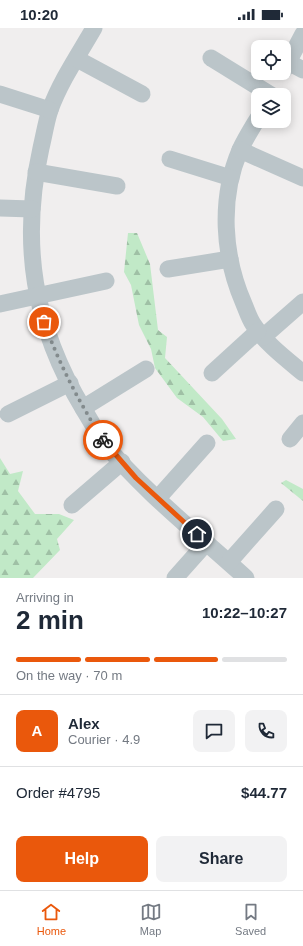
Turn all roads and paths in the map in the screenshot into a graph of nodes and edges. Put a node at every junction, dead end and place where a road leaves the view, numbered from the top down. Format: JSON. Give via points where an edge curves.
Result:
{"nodes":[{"id":1,"x":94,"y":28,"type":"edge"},
{"id":2,"x":303,"y":34,"type":"edge"},
{"id":3,"x":211,"y":58,"type":"dead end"},
{"id":4,"x":77,"y":59,"type":"junction"},
{"id":5,"x":291,"y":66,"type":"edge"},
{"id":6,"x":260,"y":88,"type":"edge"},
{"id":7,"x":0,"y":94,"type":"edge"},
{"id":8,"x":142,"y":94,"type":"dead end"},
{"id":9,"x":50,"y":110,"type":"junction"},
{"id":10,"x":252,"y":128,"type":"edge"},
{"id":11,"x":240,"y":150,"type":"junction"},
{"id":12,"x":170,"y":159,"type":"dead end"},
{"id":13,"x":36,"y":172,"type":"junction"},
{"id":14,"x":231,"y":178,"type":"junction"},
{"id":15,"x":303,"y":178,"type":"edge"},
{"id":16,"x":117,"y":186,"type":"dead end"},
{"id":17,"x":0,"y":208,"type":"edge"},
{"id":18,"x":32,"y":209,"type":"junction"},
{"id":19,"x":230,"y":260,"type":"junction"},
{"id":20,"x":168,"y":269,"type":"dead end"},
{"id":21,"x":106,"y":281,"type":"dead end"},
{"id":22,"x":37,"y":296,"type":"junction"},
{"id":23,"x":303,"y":302,"type":"edge"},
{"id":24,"x":0,"y":304,"type":"edge"},
{"id":25,"x":260,"y":334,"type":"junction"},
{"id":26,"x":146,"y":369,"type":"dead end"},
{"id":27,"x":212,"y":373,"type":"dead end"},
{"id":28,"x":303,"y":373,"type":"edge"},
{"id":29,"x":70,"y":384,"type":"junction"},
{"id":30,"x":83,"y":408,"type":"junction"},
{"id":31,"x":8,"y":414,"type":"dead end"},
{"id":32,"x":303,"y":423,"type":"edge"},
{"id":33,"x":290,"y":439,"type":"dead end"},
{"id":34,"x":207,"y":443,"type":"dead end"},
{"id":35,"x":122,"y":462,"type":"junction"},
{"id":36,"x":158,"y":498,"type":"junction"},
{"id":37,"x":72,"y":505,"type":"dead end"},
{"id":38,"x":276,"y":509,"type":"dead end"},
{"id":39,"x":207,"y":542,"type":"junction"},
{"id":40,"x":229,"y":562,"type":"junction"},
{"id":41,"x":175,"y":578,"type":"edge"},
{"id":42,"x":246,"y":578,"type":"edge"}],
"edges":[{"from":1,"to":4,"type":"street"},
{"from":2,"to":5,"type":"street"},
{"from":3,"to":6,"type":"street"},
{"from":4,"to":8,"type":"street"},
{"from":4,"to":9,"type":"street"},
{"from":7,"to":9,"type":"street"},
{"from":9,"to":13,"type":"street"},
{"from":10,"to":11,"type":"street"},
{"from":11,"to":14,"type":"street"},
{"from":11,"to":15,"type":"street"},
{"from":12,"to":14,"type":"street"},
{"from":13,"to":16,"type":"street"},
{"from":13,"to":18,"type":"street"},
{"from":14,"to":19,"type":"street","via":[[225,228]]},
{"from":17,"to":18,"type":"street"},
{"from":18,"to":22,"type":"street","via":[[30,247]]},
{"from":19,"to":20,"type":"street"},
{"from":19,"to":25,"type":"street","via":[[234,282],[252,323]]},
{"from":21,"to":22,"type":"street"},
{"from":22,"to":24,"type":"street"},
{"from":22,"to":29,"type":"street","via":[[56,353]]},
{"from":23,"to":25,"type":"street"},
{"from":25,"to":27,"type":"street"},
{"from":25,"to":28,"type":"street","via":[[268,344]]},
{"from":26,"to":30,"type":"street"},
{"from":29,"to":30,"type":"street"},
{"from":29,"to":31,"type":"street"},
{"from":30,"to":35,"type":"street","via":[[104,442]]},
{"from":32,"to":33,"type":"street"},
{"from":34,"to":36,"type":"street"},
{"from":35,"to":36,"type":"street"},
{"from":35,"to":37,"type":"street"},
{"from":36,"to":39,"type":"street"},
{"from":38,"to":40,"type":"street"},
{"from":39,"to":40,"type":"street"},
{"from":39,"to":41,"type":"street"},
{"from":40,"to":42,"type":"street"}]}
